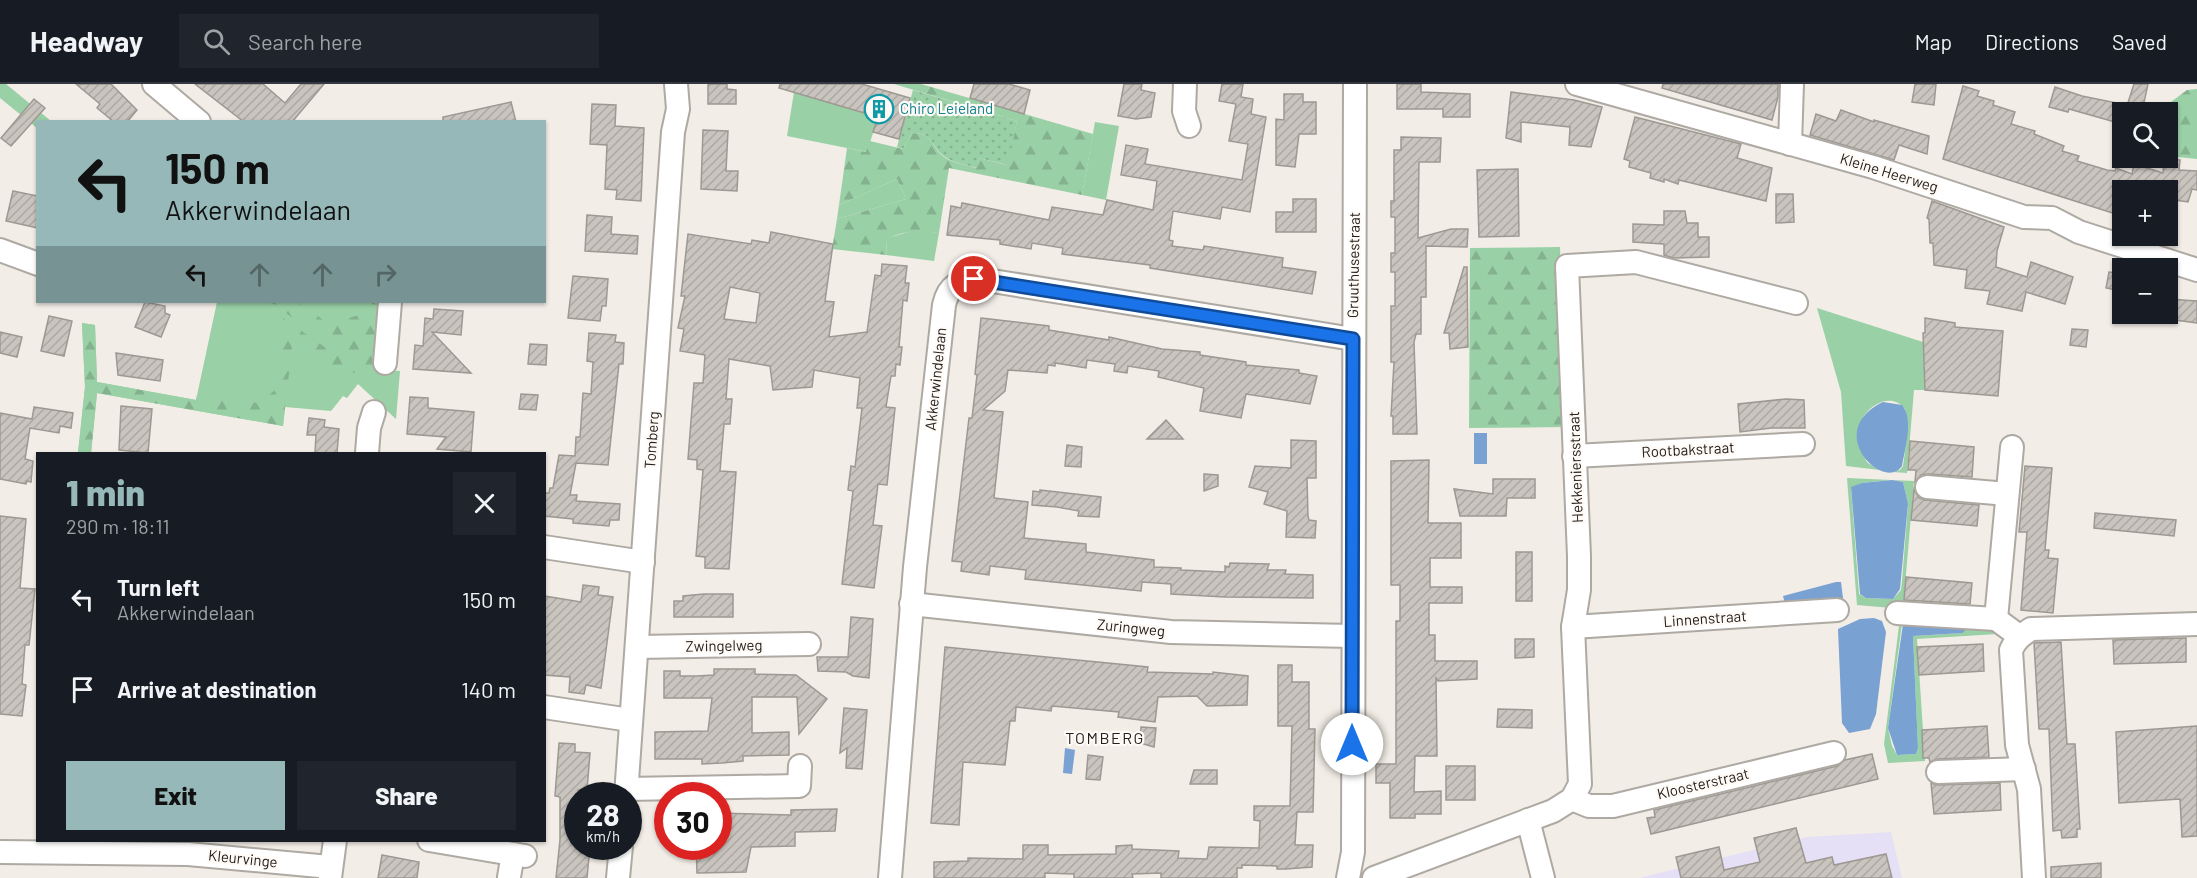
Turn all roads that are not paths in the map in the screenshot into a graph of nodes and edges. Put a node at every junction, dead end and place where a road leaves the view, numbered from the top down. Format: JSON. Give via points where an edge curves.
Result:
{"nodes":[{"id":1,"x":154,"y":84,"type":"edge"},
{"id":2,"x":676,"y":84,"type":"edge"},
{"id":3,"x":1185,"y":84,"type":"edge"},
{"id":4,"x":1355,"y":84,"type":"edge"},
{"id":5,"x":1577,"y":84,"type":"edge"},
{"id":6,"x":1792,"y":84,"type":"edge"},
{"id":7,"x":197,"y":120,"type":"edge"},
{"id":8,"x":1189,"y":126,"type":"dead end"},
{"id":9,"x":1790,"y":144,"type":"junction"},
{"id":10,"x":0,"y":250,"type":"edge"},
{"id":11,"x":36,"y":263,"type":"edge"},
{"id":12,"x":2197,"y":270,"type":"edge"},
{"id":13,"x":390,"y":303,"type":"edge"},
{"id":14,"x":1796,"y":303,"type":"dead end"},
{"id":15,"x":1353,"y":339,"type":"junction"},
{"id":16,"x":385,"y":363,"type":"dead end"},
{"id":17,"x":374,"y":412,"type":"dead end"},
{"id":18,"x":1803,"y":444,"type":"dead end"},
{"id":19,"x":2012,"y":447,"type":"dead end"},
{"id":20,"x":367,"y":452,"type":"edge"},
{"id":21,"x":1574,"y":456,"type":"junction"},
{"id":22,"x":1927,"y":487,"type":"dead end"},
{"id":23,"x":2007,"y":494,"type":"junction"},
{"id":24,"x":546,"y":547,"type":"edge"},
{"id":25,"x":643,"y":562,"type":"junction"},
{"id":26,"x":911,"y":604,"type":"junction"},
{"id":27,"x":1837,"y":610,"type":"dead end"},
{"id":28,"x":1897,"y":613,"type":"dead end"},
{"id":29,"x":1996,"y":619,"type":"junction"},
{"id":30,"x":2197,"y":624,"type":"edge"},
{"id":31,"x":1574,"y":627,"type":"junction"},
{"id":32,"x":1352,"y":636,"type":"junction"},
{"id":33,"x":2019,"y":636,"type":"junction"},
{"id":34,"x":809,"y":644,"type":"dead end"},
{"id":35,"x":638,"y":647,"type":"junction"},
{"id":36,"x":546,"y":707,"type":"edge"},
{"id":37,"x":630,"y":720,"type":"junction"},
{"id":38,"x":1834,"y":753,"type":"dead end"},
{"id":39,"x":800,"y":766,"type":"dead end"},
{"id":40,"x":2024,"y":769,"type":"junction"},
{"id":41,"x":1938,"y":772,"type":"dead end"},
{"id":42,"x":627,"y":782,"type":"edge"},
{"id":43,"x":642,"y":791,"type":"edge"},
{"id":44,"x":1572,"y":799,"type":"junction"},
{"id":45,"x":1528,"y":820,"type":"junction"},
{"id":46,"x":335,"y":842,"type":"edge"},
{"id":47,"x":441,"y":842,"type":"edge"},
{"id":48,"x":48,"y":846,"type":"edge"},
{"id":49,"x":0,"y":852,"type":"edge"},
{"id":50,"x":620,"y":860,"type":"edge"},
{"id":51,"x":330,"y":873,"type":"edge"},
{"id":52,"x":509,"y":877,"type":"edge"},
{"id":53,"x":618,"y":878,"type":"edge"},
{"id":54,"x":890,"y":878,"type":"edge"},
{"id":55,"x":1348,"y":878,"type":"edge"},
{"id":56,"x":1374,"y":878,"type":"edge"},
{"id":57,"x":1543,"y":878,"type":"edge"},
{"id":58,"x":2034,"y":878,"type":"edge"}],
"edges":[{"from":1,"to":7,"type":"street"},
{"from":2,"to":25,"type":"street","name":"Tomberg","via":[[678,109],[673,132]]},
{"from":3,"to":8,"type":"street","via":[[1183,103]]},
{"from":4,"to":15,"type":"street","name":"Gruuthusestraat"},
{"from":5,"to":9,"type":"street","name":"Kleine Heerweg"},
{"from":6,"to":9,"type":"street"},
{"from":9,"to":12,"type":"street","name":"Kleine Heerweg","via":[[2024,217],[2052,218],[2079,232]]},
{"from":10,"to":11,"type":"street"},
{"from":13,"to":16,"type":"street"},
{"from":14,"to":21,"type":"street","name":"Hekkeniersstraat","via":[[1636,262],[1567,266]]},
{"from":15,"to":26,"type":"street","name":"Akkerwindelaan","via":[[980,279],[957,284],[944,305]]},
{"from":15,"to":32,"type":"street","name":"Gruuthusestraat"},
{"from":17,"to":20,"type":"street"},
{"from":18,"to":21,"type":"street","name":"Rootbakstraat"},
{"from":19,"to":23,"type":"street"},
{"from":21,"to":31,"type":"street","name":"Hekkeniersstraat","via":[[1579,568]]},
{"from":22,"to":23,"type":"street"},
{"from":23,"to":29,"type":"street"},
{"from":24,"to":25,"type":"street"},
{"from":25,"to":35,"type":"street","name":"Tomberg"},
{"from":26,"to":32,"type":"street","name":"Zuringweg","via":[[1171,632]]},
{"from":26,"to":54,"type":"street","name":"Akkerwindelaan"},
{"from":27,"to":31,"type":"street","name":"Linnenstraat"},
{"from":28,"to":29,"type":"street"},
{"from":29,"to":33,"type":"street"},
{"from":30,"to":33,"type":"street","via":[[2031,629]]},
{"from":31,"to":44,"type":"street","name":"Hekkeniersstraat","via":[[1582,774]]},
{"from":32,"to":55,"type":"street","name":"Gruuthusestraat","via":[[1353,852]]},
{"from":33,"to":40,"type":"street","via":[[2012,650],[2017,745]]},
{"from":34,"to":35,"type":"street","name":"Zwingelweg"},
{"from":35,"to":37,"type":"street","name":"Tomberg"},
{"from":36,"to":37,"type":"street"},
{"from":37,"to":42,"type":"street","name":"Tomberg"},
{"from":38,"to":44,"type":"street","name":"Kloosterstraat","via":[[1613,806],[1589,807]]},
{"from":39,"to":43,"type":"street","via":[[799,786]]},
{"from":40,"to":41,"type":"street"},
{"from":40,"to":58,"type":"street","via":[[2029,789]]},
{"from":44,"to":45,"type":"street"},
{"from":45,"to":56,"type":"street"},
{"from":45,"to":57,"type":"street"},
{"from":46,"to":51,"type":"street"},
{"from":47,"to":52,"type":"street","via":[[519,855]]},
{"from":48,"to":49,"type":"street","name":"Kleurvinge"},
{"from":48,"to":51,"type":"street","name":"Kleurvinge","via":[[188,854]]},
{"from":50,"to":53,"type":"street"}]}
